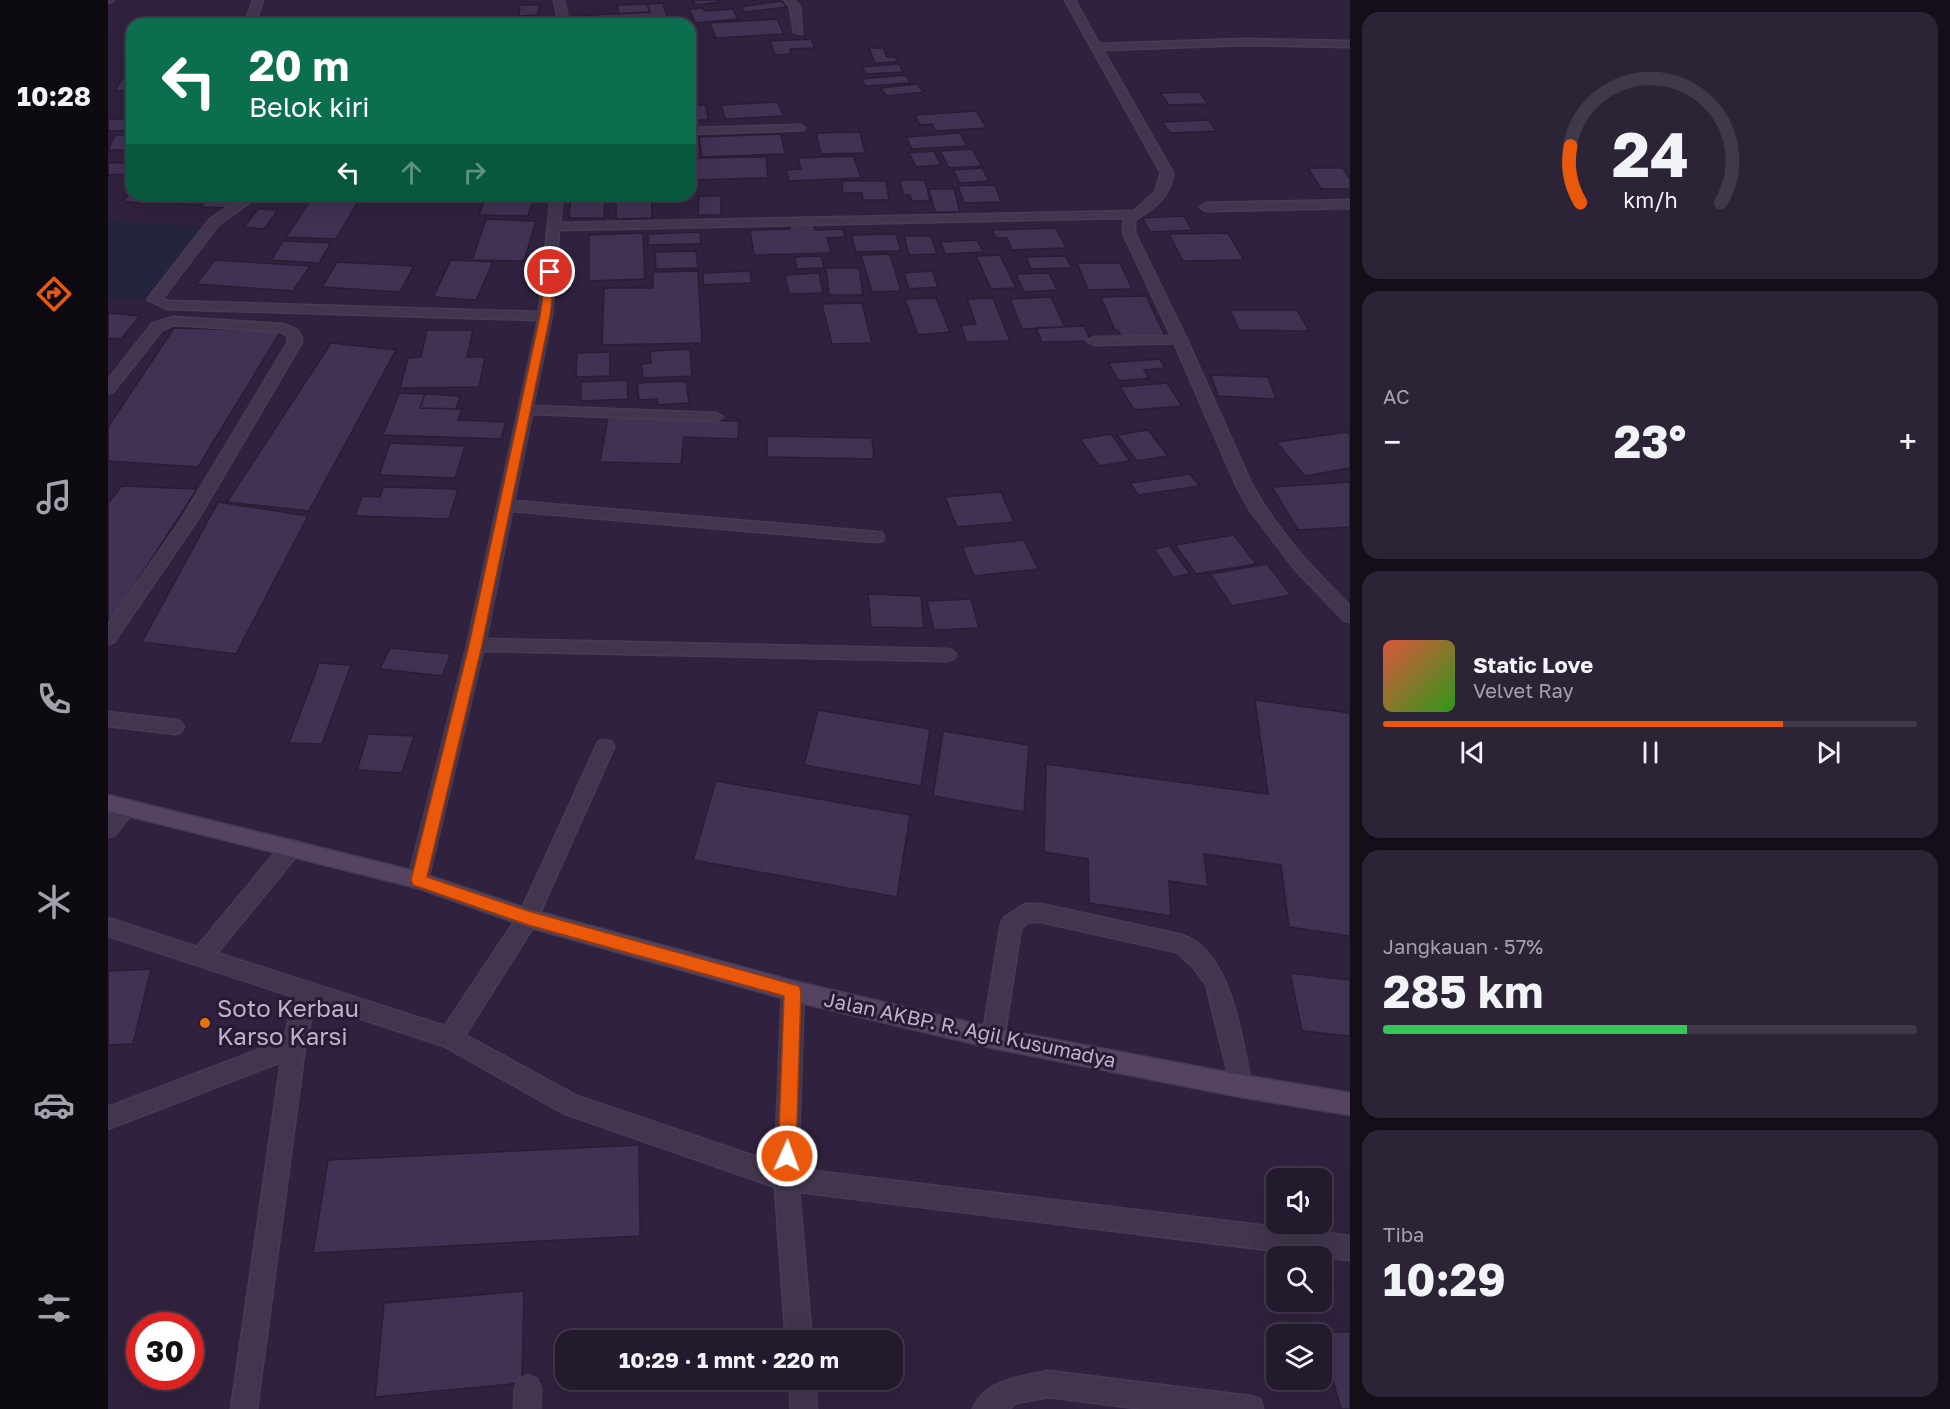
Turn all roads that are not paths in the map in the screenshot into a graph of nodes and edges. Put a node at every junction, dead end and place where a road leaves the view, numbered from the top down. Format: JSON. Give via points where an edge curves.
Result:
{"nodes":[{"id":1,"x":258,"y":0,"type":"edge"},
{"id":2,"x":559,"y":0,"type":"edge"},
{"id":3,"x":789,"y":0,"type":"edge"},
{"id":4,"x":1070,"y":0,"type":"edge"},
{"id":5,"x":252,"y":18,"type":"edge"},
{"id":6,"x":563,"y":18,"type":"edge"},
{"id":7,"x":799,"y":32,"type":"dead end"},
{"id":8,"x":1350,"y":44,"type":"edge"},
{"id":9,"x":1096,"y":47,"type":"junction"},
{"id":10,"x":800,"y":128,"type":"dead end"},
{"id":11,"x":696,"y":131,"type":"edge"},
{"id":12,"x":245,"y":201,"type":"edge"},
{"id":13,"x":557,"y":201,"type":"edge"},
{"id":14,"x":1350,"y":204,"type":"edge"},
{"id":15,"x":1206,"y":207,"type":"dead end"},
{"id":16,"x":1132,"y":221,"type":"junction"},
{"id":17,"x":555,"y":227,"type":"junction"},
{"id":18,"x":545,"y":316,"type":"junction"},
{"id":19,"x":1180,"y":340,"type":"junction"},
{"id":20,"x":1094,"y":341,"type":"dead end"},
{"id":21,"x":108,"y":389,"type":"edge"},
{"id":22,"x":526,"y":410,"type":"junction"},
{"id":23,"x":716,"y":417,"type":"dead end"},
{"id":24,"x":505,"y":505,"type":"junction"},
{"id":25,"x":876,"y":537,"type":"dead end"},
{"id":26,"x":1350,"y":616,"type":"edge"},
{"id":27,"x":108,"y":638,"type":"edge"},
{"id":28,"x":476,"y":645,"type":"junction"},
{"id":29,"x":947,"y":655,"type":"dead end"},
{"id":30,"x":108,"y":720,"type":"edge"},
{"id":31,"x":175,"y":727,"type":"dead end"},
{"id":32,"x":605,"y":747,"type":"dead end"},
{"id":33,"x":117,"y":805,"type":"edge"},
{"id":34,"x":108,"y":829,"type":"edge"},
{"id":35,"x":291,"y":849,"type":"junction"},
{"id":36,"x":418,"y":880,"type":"junction"},
{"id":37,"x":528,"y":918,"type":"junction"},
{"id":38,"x":108,"y":927,"type":"edge"},
{"id":39,"x":201,"y":958,"type":"junction"},
{"id":40,"x":793,"y":991,"type":"junction"},
{"id":41,"x":306,"y":993,"type":"junction"},
{"id":42,"x":450,"y":1038,"type":"junction"},
{"id":43,"x":993,"y":1038,"type":"junction"},
{"id":44,"x":294,"y":1047,"type":"junction"},
{"id":45,"x":1241,"y":1086,"type":"junction"},
{"id":46,"x":1350,"y":1104,"type":"edge"},
{"id":47,"x":108,"y":1118,"type":"edge"},
{"id":48,"x":786,"y":1179,"type":"junction"},
{"id":49,"x":1350,"y":1248,"type":"edge"},
{"id":50,"x":798,"y":1330,"type":"edge"},
{"id":51,"x":803,"y":1390,"type":"edge"},
{"id":52,"x":244,"y":1409,"type":"edge"},
{"id":53,"x":804,"y":1409,"type":"edge"},
{"id":54,"x":986,"y":1409,"type":"edge"},
{"id":55,"x":1250,"y":1409,"type":"edge"}],
"edges":[{"from":1,"to":5,"type":"street"},
{"from":2,"to":6,"type":"street"},
{"from":3,"to":7,"type":"street","via":[[795,7]]},
{"from":4,"to":9,"type":"street"},
{"from":8,"to":9,"type":"street","via":[[1245,42]]},
{"from":9,"to":16,"type":"street","via":[[1167,173],[1164,189]]},
{"from":10,"to":11,"type":"street"},
{"from":12,"to":18,"type":"street","via":[[214,222],[154,300],[166,305]]},
{"from":13,"to":17,"type":"street"},
{"from":14,"to":15,"type":"street"},
{"from":16,"to":17,"type":"street"},
{"from":16,"to":19,"type":"street"},
{"from":17,"to":18,"type":"street"},
{"from":18,"to":22,"type":"street"},
{"from":19,"to":20,"type":"street"},
{"from":19,"to":26,"type":"street","via":[[1258,510],[1304,569]]},
{"from":21,"to":27,"type":"street","via":[[164,323],[282,328],[295,336],[190,519]]},
{"from":22,"to":23,"type":"street"},
{"from":22,"to":24,"type":"street"},
{"from":24,"to":25,"type":"street"},
{"from":24,"to":28,"type":"street"},
{"from":28,"to":29,"type":"street"},
{"from":28,"to":36,"type":"street"},
{"from":30,"to":31,"type":"street"},
{"from":32,"to":37,"type":"street"},
{"from":33,"to":34,"type":"street"},
{"from":33,"to":35,"type":"main road","name":"Jalan AKBP. R. Agil Kusumadya"},
{"from":35,"to":36,"type":"main road","name":"Jalan AKBP. R. Agil Kusumadya"},
{"from":35,"to":39,"type":"street"},
{"from":36,"to":37,"type":"main road","name":"Jalan AKBP. R. Agil Kusumadya"},
{"from":37,"to":40,"type":"main road","name":"Jalan AKBP. R. Agil Kusumadya"},
{"from":37,"to":42,"type":"street"},
{"from":38,"to":39,"type":"street"},
{"from":39,"to":41,"type":"street"},
{"from":40,"to":43,"type":"main road","name":"Jalan AKBP. R. Agil Kusumadya"},
{"from":40,"to":48,"type":"street"},
{"from":41,"to":42,"type":"street"},
{"from":41,"to":44,"type":"street"},
{"from":42,"to":48,"type":"street","via":[[571,1105]]},
{"from":43,"to":45,"type":"main road","name":"Jalan AKBP. R. Agil Kusumadya"},
{"from":43,"to":45,"type":"street","via":[[1011,924],[1025,912],[1041,913],[1182,944],[1202,961],[1216,981]]},
{"from":44,"to":47,"type":"street"},
{"from":44,"to":52,"type":"street"},
{"from":45,"to":46,"type":"main road","name":"Jalan AKBP. R. Agil Kusumadya"},
{"from":48,"to":49,"type":"street"},
{"from":48,"to":50,"type":"street"},
{"from":51,"to":53,"type":"street"},
{"from":54,"to":55,"type":"street","via":[[1011,1391],[1048,1384]]}]}
